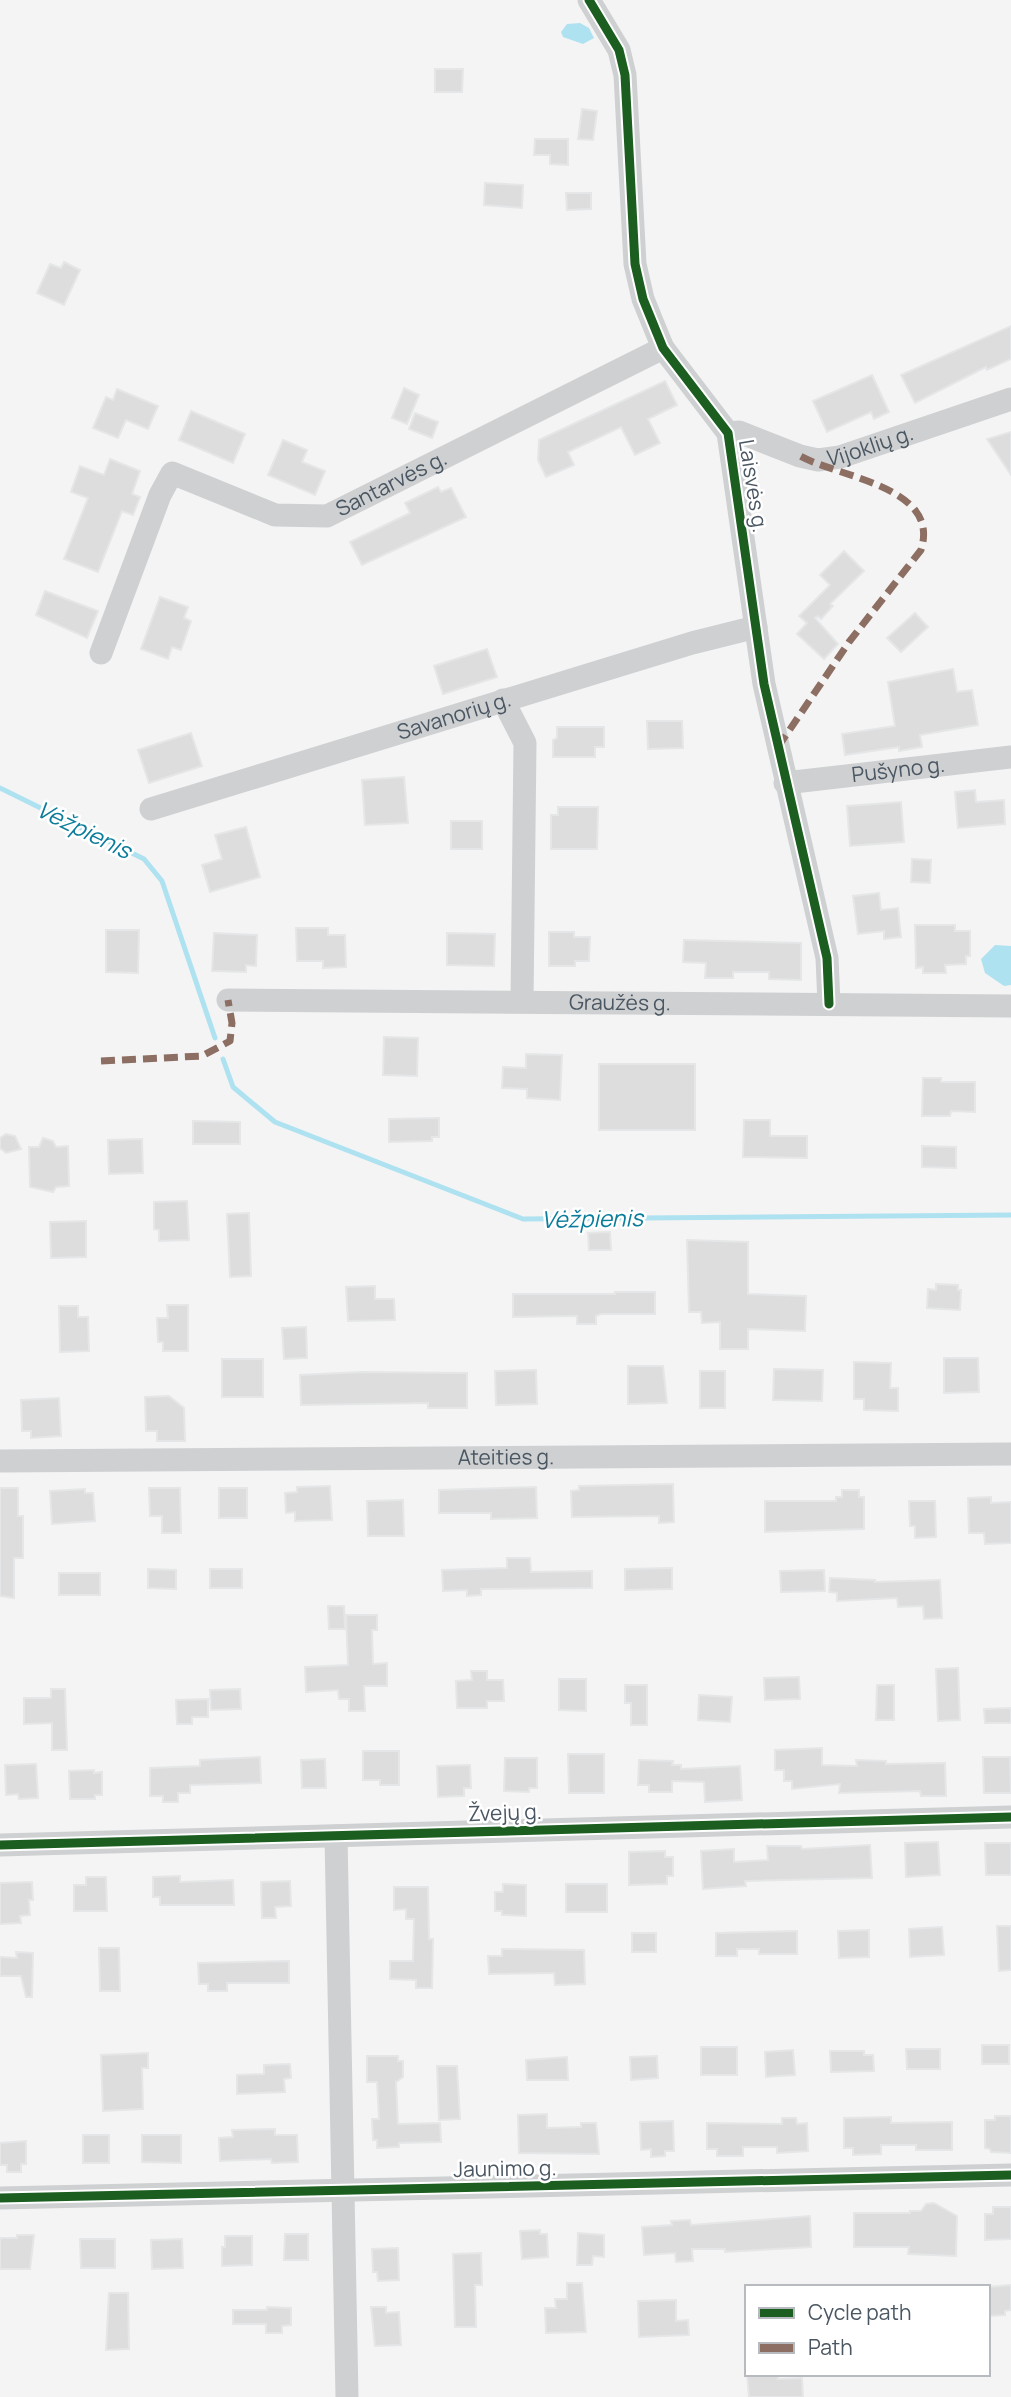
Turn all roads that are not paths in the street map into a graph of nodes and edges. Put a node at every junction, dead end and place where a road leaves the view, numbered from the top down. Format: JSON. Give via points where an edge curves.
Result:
{"nodes":[{"id":1,"x":589,"y":0,"type":"edge"},
{"id":2,"x":663,"y":348,"type":"junction"},
{"id":3,"x":1011,"y":399,"type":"edge"},
{"id":4,"x":728,"y":433,"type":"junction"},
{"id":5,"x":756,"y":627,"type":"junction"},
{"id":6,"x":101,"y":653,"type":"dead end"},
{"id":7,"x":503,"y":700,"type":"junction"},
{"id":8,"x":1011,"y":757,"type":"edge"},
{"id":9,"x":785,"y":783,"type":"junction"},
{"id":10,"x":151,"y":808,"type":"dead end"},
{"id":11,"x":228,"y":1000,"type":"dead end"},
{"id":12,"x":522,"y":1001,"type":"junction"},
{"id":13,"x":829,"y":1004,"type":"junction"},
{"id":14,"x":1011,"y":1006,"type":"edge"},
{"id":15,"x":1011,"y":1454,"type":"edge"},
{"id":16,"x":0,"y":1461,"type":"edge"},
{"id":17,"x":1011,"y":1816,"type":"edge"},
{"id":18,"x":336,"y":1836,"type":"junction"},
{"id":19,"x":0,"y":1845,"type":"edge"},
{"id":20,"x":1011,"y":2175,"type":"edge"},
{"id":21,"x":343,"y":2190,"type":"junction"},
{"id":22,"x":0,"y":2199,"type":"edge"},
{"id":23,"x":347,"y":2397,"type":"edge"}],
"edges":[{"from":1,"to":2,"type":"street","name":"Laisvės g.","via":[[619,50],[625,75],[635,264]]},
{"from":2,"to":4,"type":"street","name":"Laisvės g."},
{"from":2,"to":6,"type":"street","name":"Santarvės g.","via":[[327,516],[275,515],[172,473]]},
{"from":3,"to":4,"type":"street","name":"Vijoklių g.","via":[[840,457],[818,460],[739,432]]},
{"from":4,"to":5,"type":"street","name":"Laisvės g."},
{"from":5,"to":7,"type":"street"},
{"from":5,"to":9,"type":"street","name":"Laisvės g."},
{"from":7,"to":10,"type":"street","name":"Savanorių g."},
{"from":7,"to":12,"type":"street","name":"Savanorių g.","via":[[524,743]]},
{"from":8,"to":9,"type":"street","name":"Pušyno g."},
{"from":9,"to":13,"type":"street","name":"Laisvės g.","via":[[827,958]]},
{"from":11,"to":12,"type":"street","name":"Graužės g."},
{"from":12,"to":13,"type":"street","name":"Graužės g."},
{"from":13,"to":14,"type":"street","name":"Graužės g."},
{"from":15,"to":16,"type":"street","name":"Ateities g."},
{"from":17,"to":18,"type":"street","name":"Žvejų g."},
{"from":18,"to":19,"type":"street","name":"Žvejų g."},
{"from":18,"to":21,"type":"street"},
{"from":20,"to":21,"type":"street","name":"Jaunimo g."},
{"from":21,"to":22,"type":"street","name":"Jaunimo g."},
{"from":21,"to":23,"type":"street"}]}
